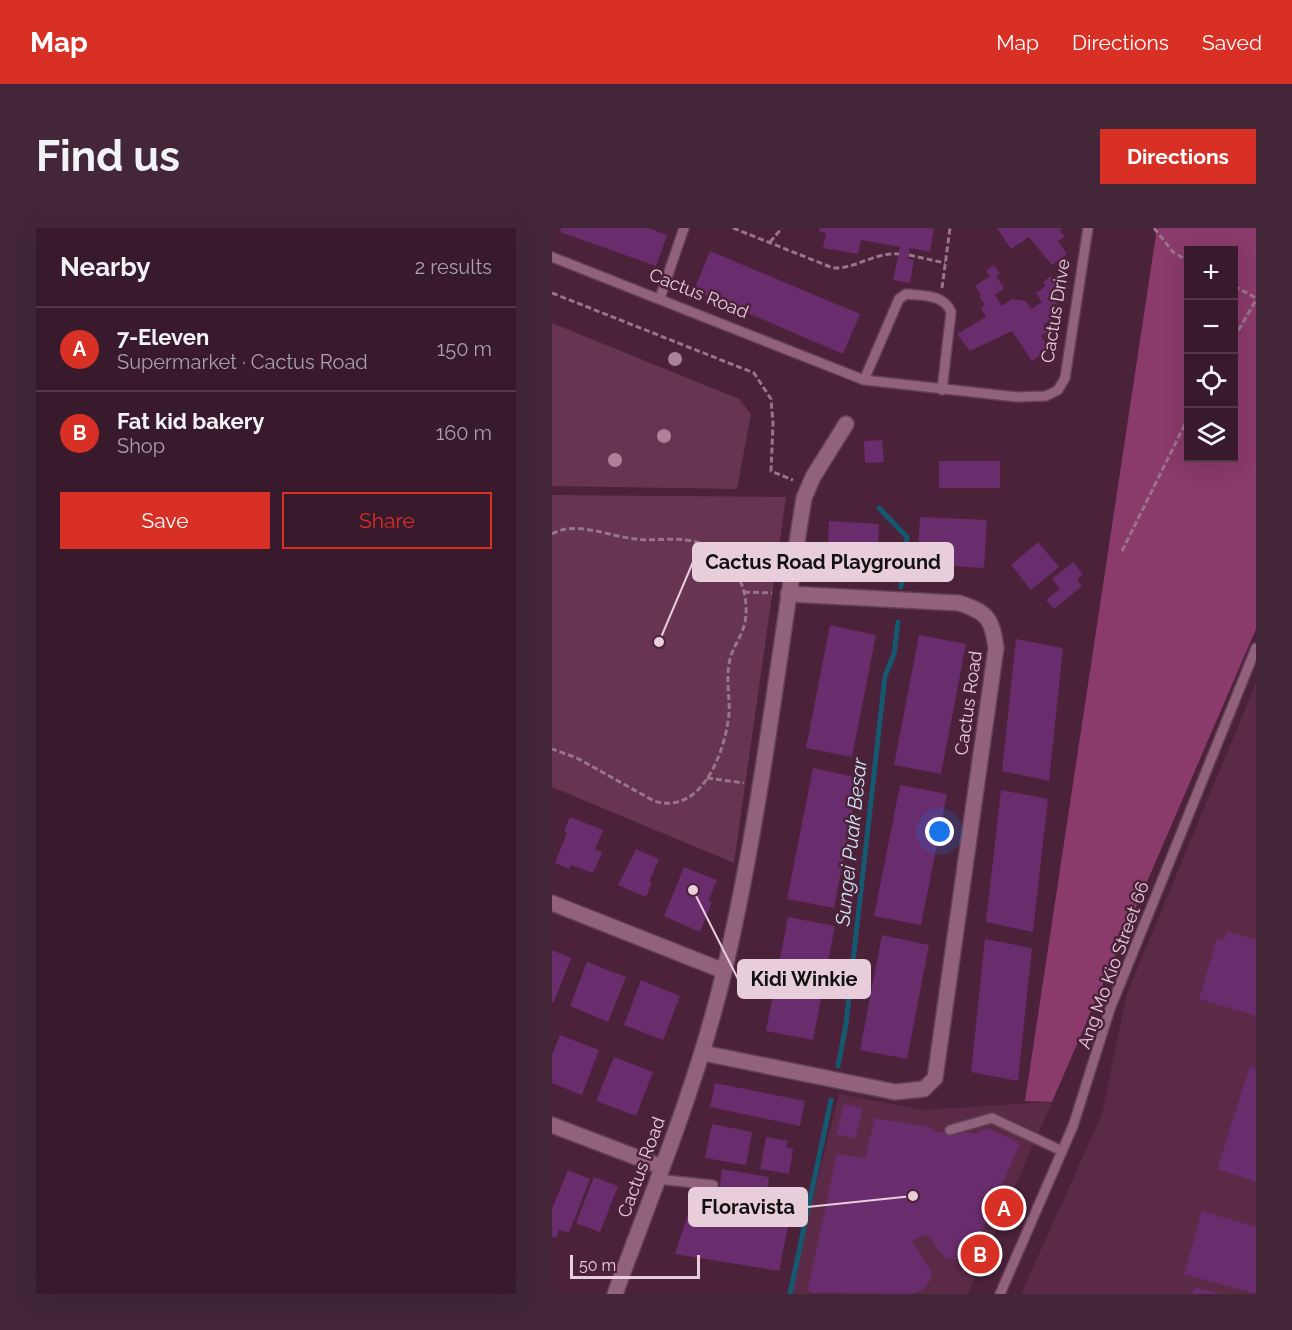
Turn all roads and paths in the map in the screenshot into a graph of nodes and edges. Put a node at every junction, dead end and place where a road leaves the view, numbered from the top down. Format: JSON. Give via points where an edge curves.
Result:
{"nodes":[{"id":1,"x":684,"y":228,"type":"edge"},
{"id":2,"x":733,"y":228,"type":"edge"},
{"id":3,"x":782,"y":228,"type":"edge"},
{"id":4,"x":950,"y":228,"type":"edge"},
{"id":5,"x":1088,"y":228,"type":"edge"},
{"id":6,"x":1154,"y":228,"type":"edge"},
{"id":7,"x":770,"y":242,"type":"junction"},
{"id":8,"x":899,"y":254,"type":"dead end"},
{"id":9,"x":909,"y":255,"type":"dead end"},
{"id":10,"x":552,"y":257,"type":"edge"},
{"id":11,"x":1184,"y":259,"type":"edge"},
{"id":12,"x":945,"y":262,"type":"junction"},
{"id":13,"x":1238,"y":289,"type":"edge"},
{"id":14,"x":552,"y":293,"type":"edge"},
{"id":15,"x":660,"y":298,"type":"junction"},
{"id":16,"x":940,"y":298,"type":"junction"},
{"id":17,"x":1256,"y":299,"type":"edge"},
{"id":18,"x":1238,"y":330,"type":"edge"},
{"id":19,"x":864,"y":380,"type":"junction"},
{"id":20,"x":942,"y":390,"type":"junction"},
{"id":21,"x":846,"y":424,"type":"dead end"},
{"id":22,"x":1184,"y":426,"type":"edge"},
{"id":23,"x":809,"y":487,"type":"junction"},
{"id":24,"x":552,"y":534,"type":"edge"},
{"id":25,"x":1122,"y":551,"type":"dead end"},
{"id":26,"x":744,"y":592,"type":"junction"},
{"id":27,"x":788,"y":594,"type":"junction"},
{"id":28,"x":1256,"y":648,"type":"edge"},
{"id":29,"x":552,"y":748,"type":"edge"},
{"id":30,"x":707,"y":778,"type":"junction"},
{"id":31,"x":760,"y":787,"type":"junction"},
{"id":32,"x":552,"y":903,"type":"edge"},
{"id":33,"x":724,"y":971,"type":"junction"},
{"id":34,"x":703,"y":1053,"type":"junction"},
{"id":35,"x":552,"y":1125,"type":"edge"},
{"id":36,"x":950,"y":1130,"type":"dead end"},
{"id":37,"x":1062,"y":1151,"type":"junction"},
{"id":38,"x":660,"y":1173,"type":"junction"},
{"id":39,"x":713,"y":1185,"type":"dead end"},
{"id":40,"x":615,"y":1294,"type":"edge"},
{"id":41,"x":1000,"y":1294,"type":"edge"}],
"edges":[{"from":1,"to":15,"type":"lane"},
{"from":2,"to":7,"type":"path"},
{"from":3,"to":7,"type":"path"},
{"from":4,"to":12,"type":"path"},
{"from":5,"to":20,"type":"lane","name":"Cactus Drive","via":[[1065,378],[1058,390],[1046,396],[1017,397]]},
{"from":6,"to":11,"type":"path","via":[[1173,252]]},
{"from":7,"to":8,"type":"path","via":[[833,268],[882,254]]},
{"from":9,"to":12,"type":"path"},
{"from":10,"to":15,"type":"lane","name":"Cactus Road"},
{"from":12,"to":16,"type":"path"},
{"from":13,"to":17,"type":"path"},
{"from":14,"to":23,"type":"path","via":[[754,373],[771,399],[771,471]]},
{"from":15,"to":19,"type":"lane","name":"Cactus Road"},
{"from":16,"to":19,"type":"lane","via":[[906,294],[899,299]]},
{"from":16,"to":20,"type":"lane","via":[[948,303],[951,312]]},
{"from":17,"to":18,"type":"path"},
{"from":19,"to":20,"type":"lane","name":"Cactus Drive"},
{"from":21,"to":23,"type":"street"},
{"from":22,"to":25,"type":"path"},
{"from":23,"to":27,"type":"street"},
{"from":24,"to":26,"type":"path","via":[[570,528],[616,537],[703,544],[729,562],[739,575]]},
{"from":26,"to":27,"type":"path"},
{"from":26,"to":30,"type":"path","via":[[745,621],[728,665],[727,727]]},
{"from":27,"to":31,"type":"street","name":"Cactus Road"},
{"from":27,"to":34,"type":"street","name":"Cactus Road","via":[[959,603],[982,610],[994,630],[996,648],[935,1078],[924,1089],[895,1092]]},
{"from":28,"to":37,"type":"lane","name":"Ang Mo Kio Street 66","via":[[1110,1009],[1084,1097]]},
{"from":29,"to":30,"type":"path","via":[[664,804],[684,802]]},
{"from":30,"to":31,"type":"path"},
{"from":31,"to":33,"type":"street","name":"Cactus Road"},
{"from":32,"to":33,"type":"street"},
{"from":33,"to":34,"type":"street","name":"Cactus Road"},
{"from":34,"to":38,"type":"street","name":"Cactus Road"},
{"from":35,"to":38,"type":"street"},
{"from":36,"to":37,"type":"lane","via":[[992,1118]]},
{"from":37,"to":41,"type":"lane","name":"Ang Mo Kio Street 66"},
{"from":38,"to":39,"type":"lane"},
{"from":38,"to":40,"type":"street","name":"Cactus Road"}]}
